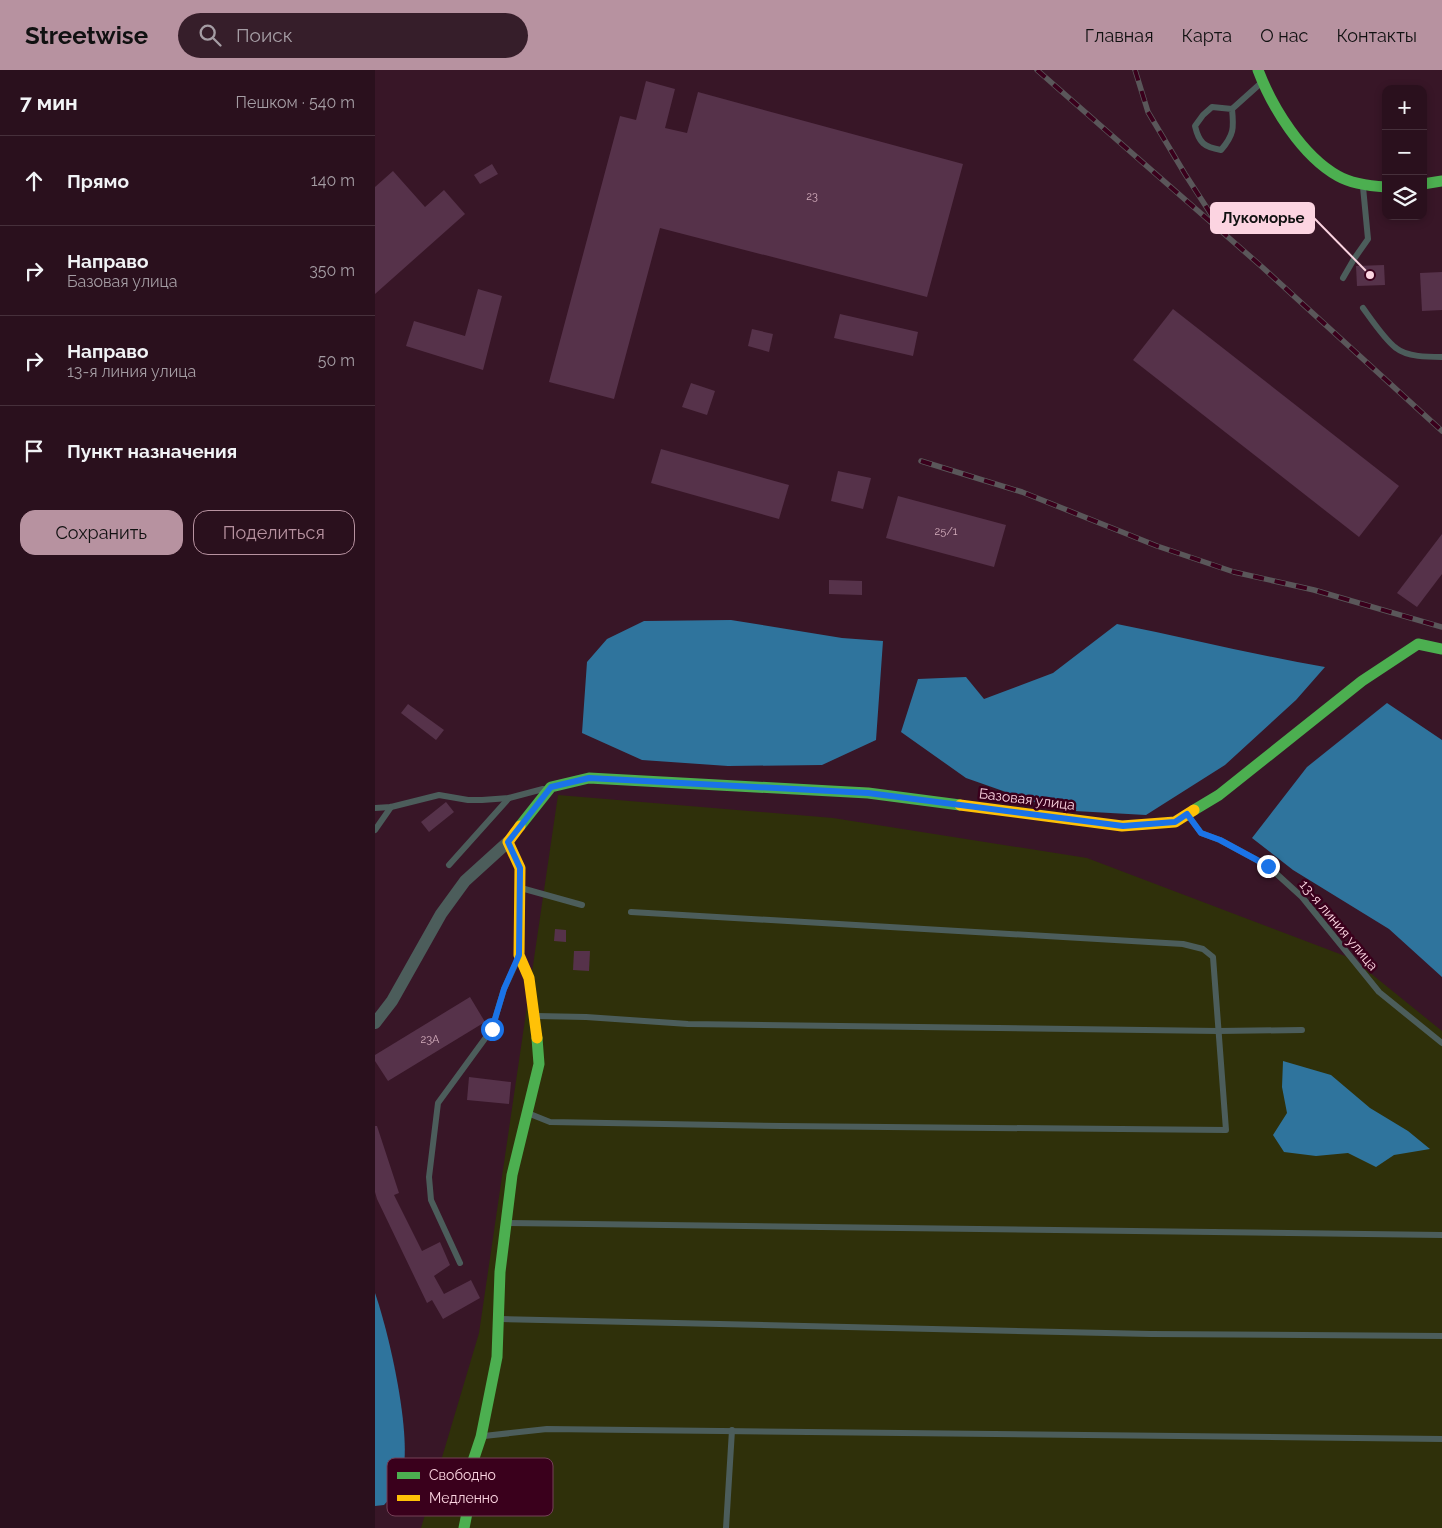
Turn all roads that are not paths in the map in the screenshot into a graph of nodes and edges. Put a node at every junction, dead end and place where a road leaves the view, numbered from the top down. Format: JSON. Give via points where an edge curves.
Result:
{"nodes":[{"id":1,"x":1259,"y":70,"type":"edge"},
{"id":2,"x":1262,"y":82,"type":"junction"},
{"id":3,"x":1232,"y":109,"type":"junction"},
{"id":4,"x":1442,"y":181,"type":"edge"},
{"id":5,"x":1427,"y":183,"type":"edge"},
{"id":6,"x":1363,"y":185,"type":"junction"},
{"id":7,"x":1382,"y":187,"type":"edge"},
{"id":8,"x":1343,"y":278,"type":"dead end"},
{"id":9,"x":1363,"y":308,"type":"dead end"},
{"id":10,"x":1442,"y":357,"type":"edge"},
{"id":11,"x":1442,"y":649,"type":"edge"},
{"id":12,"x":551,"y":787,"type":"junction"},
{"id":13,"x":509,"y":798,"type":"junction"},
{"id":14,"x":391,"y":807,"type":"junction"},
{"id":15,"x":375,"y":808,"type":"edge"},
{"id":16,"x":1187,"y":814,"type":"junction"},
{"id":17,"x":375,"y":830,"type":"edge"},
{"id":18,"x":508,"y":842,"type":"junction"},
{"id":19,"x":449,"y":865,"type":"dead end"},
{"id":20,"x":520,"y":888,"type":"junction"},
{"id":21,"x":582,"y":905,"type":"dead end"},
{"id":22,"x":631,"y":912,"type":"dead end"},
{"id":23,"x":519,"y":955,"type":"junction"},
{"id":24,"x":535,"y":1016,"type":"junction"},
{"id":25,"x":375,"y":1023,"type":"edge"},
{"id":26,"x":1302,"y":1030,"type":"dead end"},
{"id":27,"x":1218,"y":1031,"type":"junction"},
{"id":28,"x":1442,"y":1043,"type":"edge"},
{"id":29,"x":528,"y":1114,"type":"junction"},
{"id":30,"x":507,"y":1223,"type":"junction"},
{"id":31,"x":1442,"y":1235,"type":"edge"},
{"id":32,"x":460,"y":1263,"type":"dead end"},
{"id":33,"x":497,"y":1318,"type":"junction"},
{"id":34,"x":1442,"y":1336,"type":"edge"},
{"id":35,"x":732,"y":1430,"type":"junction"},
{"id":36,"x":481,"y":1437,"type":"junction"},
{"id":37,"x":1442,"y":1439,"type":"edge"},
{"id":38,"x":474,"y":1458,"type":"edge"},
{"id":39,"x":726,"y":1528,"type":"edge"}],
"edges":[{"from":1,"to":2,"type":"street"},
{"from":2,"to":3,"type":"lane"},
{"from":2,"to":6,"type":"street","via":[[1281,116],[1321,164],[1337,175]]},
{"from":3,"to":3,"type":"lane","via":[[1212,107],[1195,126],[1197,136],[1208,148],[1221,150],[1230,140],[1234,126]]},
{"from":4,"to":5,"type":"street"},
{"from":6,"to":7,"type":"street"},
{"from":6,"to":8,"type":"lane","via":[[1368,239]]},
{"from":9,"to":10,"type":"lane","via":[[1396,349],[1421,357]]},
{"from":11,"to":16,"type":"street","name":"Базовая улица","via":[[1418,644],[1362,681],[1219,795]]},
{"from":12,"to":13,"type":"lane"},
{"from":12,"to":16,"type":"street","name":"Базовая улица","via":[[589,778],[868,793],[1123,826],[1175,822]]},
{"from":12,"to":18,"type":"street"},
{"from":13,"to":14,"type":"lane","via":[[468,800],[439,795]]},
{"from":13,"to":19,"type":"lane"},
{"from":14,"to":15,"type":"lane"},
{"from":14,"to":17,"type":"lane"},
{"from":16,"to":28,"type":"lane","name":"13-я линия улица","via":[[1201,833],[1268,866],[1301,897],[1379,992]]},
{"from":18,"to":20,"type":"street","via":[[520,868]]},
{"from":18,"to":25,"type":"street","via":[[465,881],[441,914],[392,1002]]},
{"from":20,"to":21,"type":"lane"},
{"from":20,"to":23,"type":"street"},
{"from":22,"to":27,"type":"lane","via":[[1183,944],[1203,949],[1213,957]]},
{"from":23,"to":24,"type":"street","via":[[529,978]]},
{"from":23,"to":32,"type":"lane","via":[[492,1029],[438,1103],[429,1177],[431,1200]]},
{"from":24,"to":27,"type":"lane","via":[[688,1024]]},
{"from":24,"to":29,"type":"street","via":[[539,1064]]},
{"from":26,"to":27,"type":"lane"},
{"from":27,"to":29,"type":"lane","via":[[1226,1130],[550,1122]]},
{"from":29,"to":30,"type":"street","via":[[512,1175]]},
{"from":30,"to":31,"type":"lane"},
{"from":30,"to":33,"type":"street"},
{"from":33,"to":34,"type":"lane","via":[[1151,1334]]},
{"from":33,"to":36,"type":"street","via":[[497,1357]]},
{"from":35,"to":36,"type":"lane","via":[[547,1429]]},
{"from":35,"to":37,"type":"lane"},
{"from":35,"to":39,"type":"lane"},
{"from":36,"to":38,"type":"street"}]}
